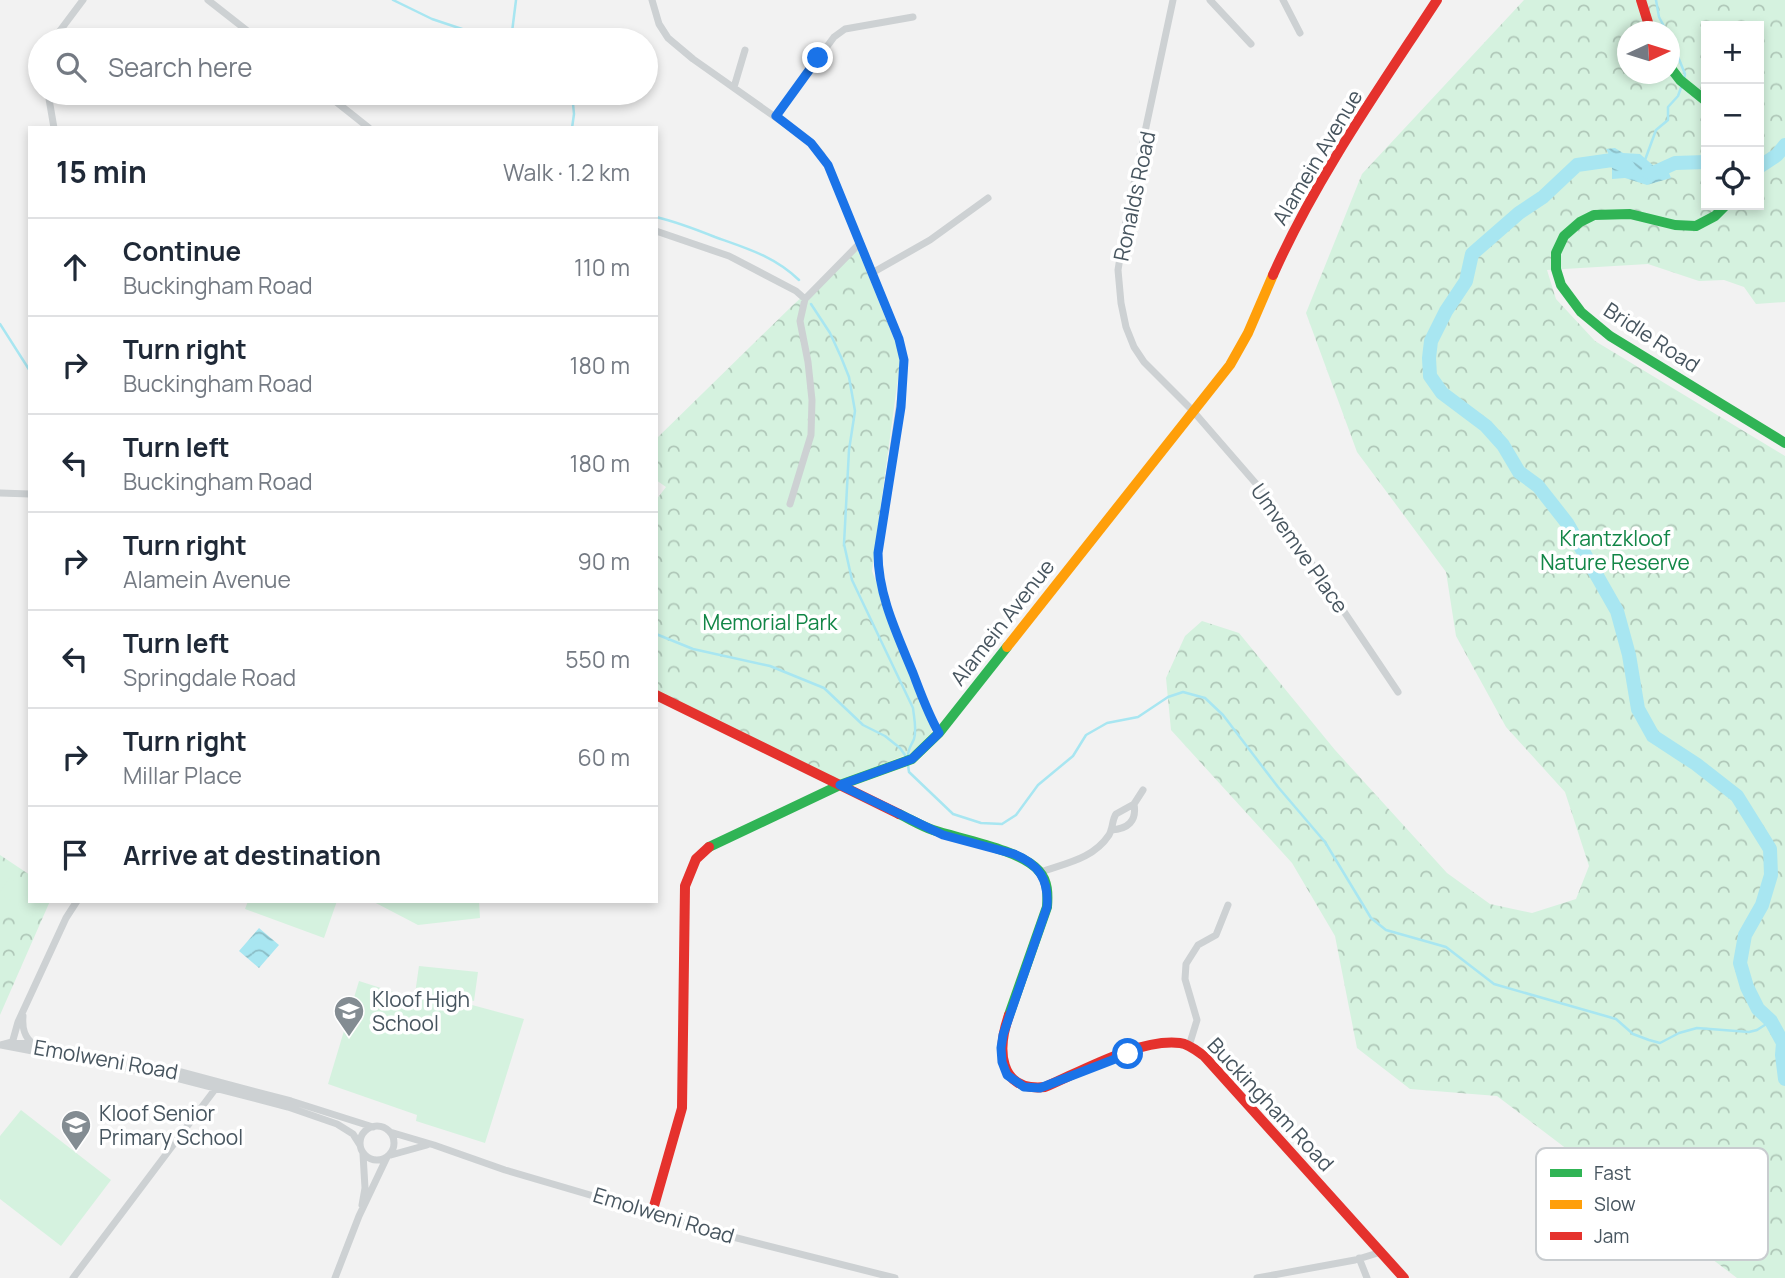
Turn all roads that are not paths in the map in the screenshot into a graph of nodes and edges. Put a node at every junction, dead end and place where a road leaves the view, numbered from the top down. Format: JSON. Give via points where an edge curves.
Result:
{"nodes":[{"id":1,"x":83,"y":0,"type":"edge"},
{"id":2,"x":208,"y":0,"type":"edge"},
{"id":3,"x":652,"y":0,"type":"edge"},
{"id":4,"x":1173,"y":0,"type":"edge"},
{"id":5,"x":1210,"y":0,"type":"edge"},
{"id":6,"x":1283,"y":0,"type":"edge"},
{"id":7,"x":1437,"y":0,"type":"edge"},
{"id":8,"x":1640,"y":0,"type":"edge"},
{"id":9,"x":913,"y":16,"type":"dead end"},
{"id":10,"x":1647,"y":21,"type":"edge"},
{"id":11,"x":62,"y":28,"type":"edge"},
{"id":12,"x":244,"y":28,"type":"edge"},
{"id":13,"x":1300,"y":33,"type":"dead end"},
{"id":14,"x":1251,"y":44,"type":"dead end"},
{"id":15,"x":745,"y":50,"type":"dead end"},
{"id":16,"x":1680,"y":79,"type":"edge"},
{"id":17,"x":734,"y":87,"type":"junction"},
{"id":18,"x":1701,"y":97,"type":"edge"},
{"id":19,"x":50,"y":105,"type":"edge"},
{"id":20,"x":340,"y":105,"type":"edge"},
{"id":21,"x":776,"y":116,"type":"junction"},
{"id":22,"x":54,"y":126,"type":"edge"},
{"id":23,"x":366,"y":126,"type":"edge"},
{"id":24,"x":988,"y":198,"type":"dead end"},
{"id":25,"x":1721,"y":210,"type":"edge"},
{"id":26,"x":658,"y":233,"type":"edge"},
{"id":27,"x":860,"y":243,"type":"junction"},
{"id":28,"x":872,"y":273,"type":"junction"},
{"id":29,"x":805,"y":299,"type":"junction"},
{"id":30,"x":1193,"y":411,"type":"junction"},
{"id":31,"x":1785,"y":443,"type":"edge"},
{"id":32,"x":0,"y":493,"type":"edge"},
{"id":33,"x":28,"y":495,"type":"edge"},
{"id":34,"x":790,"y":504,"type":"dead end"},
{"id":35,"x":1398,"y":692,"type":"dead end"},
{"id":36,"x":658,"y":696,"type":"edge"},
{"id":37,"x":939,"y":733,"type":"junction"},
{"id":38,"x":840,"y":785,"type":"junction"},
{"id":39,"x":1143,"y":790,"type":"dead end"},
{"id":40,"x":1135,"y":804,"type":"junction"},
{"id":41,"x":1111,"y":830,"type":"junction"},
{"id":42,"x":1041,"y":872,"type":"junction"},
{"id":43,"x":76,"y":903,"type":"edge"},
{"id":44,"x":1228,"y":905,"type":"dead end"},
{"id":45,"x":23,"y":1012,"type":"junction"},
{"id":46,"x":0,"y":1045,"type":"edge"},
{"id":47,"x":11,"y":1045,"type":"junction"},
{"id":48,"x":36,"y":1045,"type":"junction"},
{"id":49,"x":1189,"y":1046,"type":"junction"},
{"id":50,"x":205,"y":1085,"type":"junction"},
{"id":51,"x":216,"y":1088,"type":"junction"},
{"id":52,"x":201,"y":1108,"type":"junction"},
{"id":53,"x":373,"y":1127,"type":"junction"},
{"id":54,"x":390,"y":1132,"type":"junction"},
{"id":55,"x":434,"y":1145,"type":"junction"},
{"id":56,"x":362,"y":1149,"type":"junction"},
{"id":57,"x":388,"y":1156,"type":"junction"},
{"id":58,"x":652,"y":1213,"type":"junction"},
{"id":59,"x":359,"y":1216,"type":"junction"},
{"id":60,"x":1381,"y":1252,"type":"junction"},
{"id":61,"x":1359,"y":1258,"type":"junction"},
{"id":62,"x":1303,"y":1274,"type":"edge"},
{"id":63,"x":74,"y":1278,"type":"edge"},
{"id":64,"x":335,"y":1278,"type":"edge"},
{"id":65,"x":895,"y":1278,"type":"edge"},
{"id":66,"x":1257,"y":1278,"type":"edge"},
{"id":67,"x":1367,"y":1278,"type":"edge"},
{"id":68,"x":1404,"y":1278,"type":"edge"}],
"edges":[{"from":1,"to":11,"type":"street"},
{"from":2,"to":12,"type":"street"},
{"from":3,"to":17,"type":"street","via":[[667,38]]},
{"from":4,"to":30,"type":"street","name":"Ronalds Road","via":[[1118,270],[1121,303],[1134,347]]},
{"from":5,"to":14,"type":"street"},
{"from":6,"to":13,"type":"street"},
{"from":7,"to":30,"type":"street","name":"Alamein Avenue","via":[[1322,180],[1243,345]]},
{"from":8,"to":10,"type":"street"},
{"from":9,"to":21,"type":"street","via":[[845,29],[834,37]]},
{"from":15,"to":17,"type":"street"},
{"from":16,"to":18,"type":"street"},
{"from":17,"to":21,"type":"street"},
{"from":19,"to":22,"type":"street"},
{"from":20,"to":23,"type":"street"},
{"from":21,"to":27,"type":"street","via":[[822,155]]},
{"from":24,"to":28,"type":"street","via":[[930,240]]},
{"from":25,"to":31,"type":"street","name":"Bridle Road","via":[[1696,226],[1618,213],[1588,218],[1564,236],[1556,253],[1556,269],[1561,285],[1581,312],[1610,336]]},
{"from":26,"to":29,"type":"street","via":[[729,256]]},
{"from":27,"to":28,"type":"street"},
{"from":27,"to":29,"type":"street"},
{"from":28,"to":37,"type":"street","via":[[904,360],[878,570],[889,613]]},
{"from":29,"to":34,"type":"street","via":[[800,321],[811,387],[811,435]]},
{"from":30,"to":35,"type":"street","name":"Umvemve Place","via":[[1265,494]]},
{"from":30,"to":37,"type":"street","name":"Alamein Avenue"},
{"from":32,"to":33,"type":"street"},
{"from":36,"to":38,"type":"street"},
{"from":37,"to":38,"type":"street","name":"Alamein Avenue","via":[[908,760]]},
{"from":38,"to":42,"type":"street","via":[[943,835],[1024,858]]},
{"from":38,"to":58,"type":"street","name":"Alamein Avenue","via":[[705,849],[689,873],[684,906],[682,1108]]},
{"from":39,"to":40,"type":"street"},
{"from":40,"to":41,"type":"street","via":[[1116,814]]},
{"from":40,"to":41,"type":"street","via":[[1132,822]]},
{"from":41,"to":42,"type":"street","via":[[1082,859]]},
{"from":42,"to":49,"type":"street","name":"Buckingham Road","via":[[1048,891],[1047,907],[1003,1035],[1002,1062],[1007,1075],[1024,1087],[1040,1088],[1152,1045],[1177,1042]]},
{"from":43,"to":45,"type":"street"},
{"from":44,"to":49,"type":"street","via":[[1216,935],[1198,945],[1186,964],[1185,979],[1197,1020]]},
{"from":45,"to":47,"type":"street"},
{"from":45,"to":48,"type":"street","via":[[26,1037]]},
{"from":46,"to":47,"type":"street","name":"Emolweni Road"},
{"from":47,"to":48,"type":"street","name":"Emolweni Road"},
{"from":47,"to":50,"type":"street","name":"Emolweni Road"},
{"from":48,"to":53,"type":"street","name":"Emolweni Road","via":[[202,1077]]},
{"from":49,"to":60,"type":"street","name":"Buckingham Road","via":[[1204,1056]]},
{"from":50,"to":51,"type":"street","name":"Emolweni Road"},
{"from":50,"to":52,"type":"street"},
{"from":51,"to":52,"type":"street"},
{"from":51,"to":56,"type":"street","name":"Emolweni Road","via":[[337,1124],[353,1134]]},
{"from":52,"to":63,"type":"street"},
{"from":53,"to":54,"type":"street"},
{"from":53,"to":56,"type":"street","via":[[362,1136]]},
{"from":54,"to":55,"type":"street","name":"Emolweni Road"},
{"from":54,"to":57,"type":"street","via":[[394,1146]]},
{"from":55,"to":57,"type":"street"},
{"from":55,"to":58,"type":"street","name":"Emolweni Road"},
{"from":56,"to":57,"type":"street","via":[[373,1160]]},
{"from":56,"to":59,"type":"street","via":[[365,1188]]},
{"from":57,"to":59,"type":"street"},
{"from":58,"to":65,"type":"street","name":"Emolweni Road"},
{"from":59,"to":64,"type":"street"},
{"from":60,"to":61,"type":"street"},
{"from":60,"to":68,"type":"street","name":"Buckingham Road"},
{"from":61,"to":62,"type":"street"},
{"from":61,"to":67,"type":"street"},
{"from":62,"to":66,"type":"street"}]}
